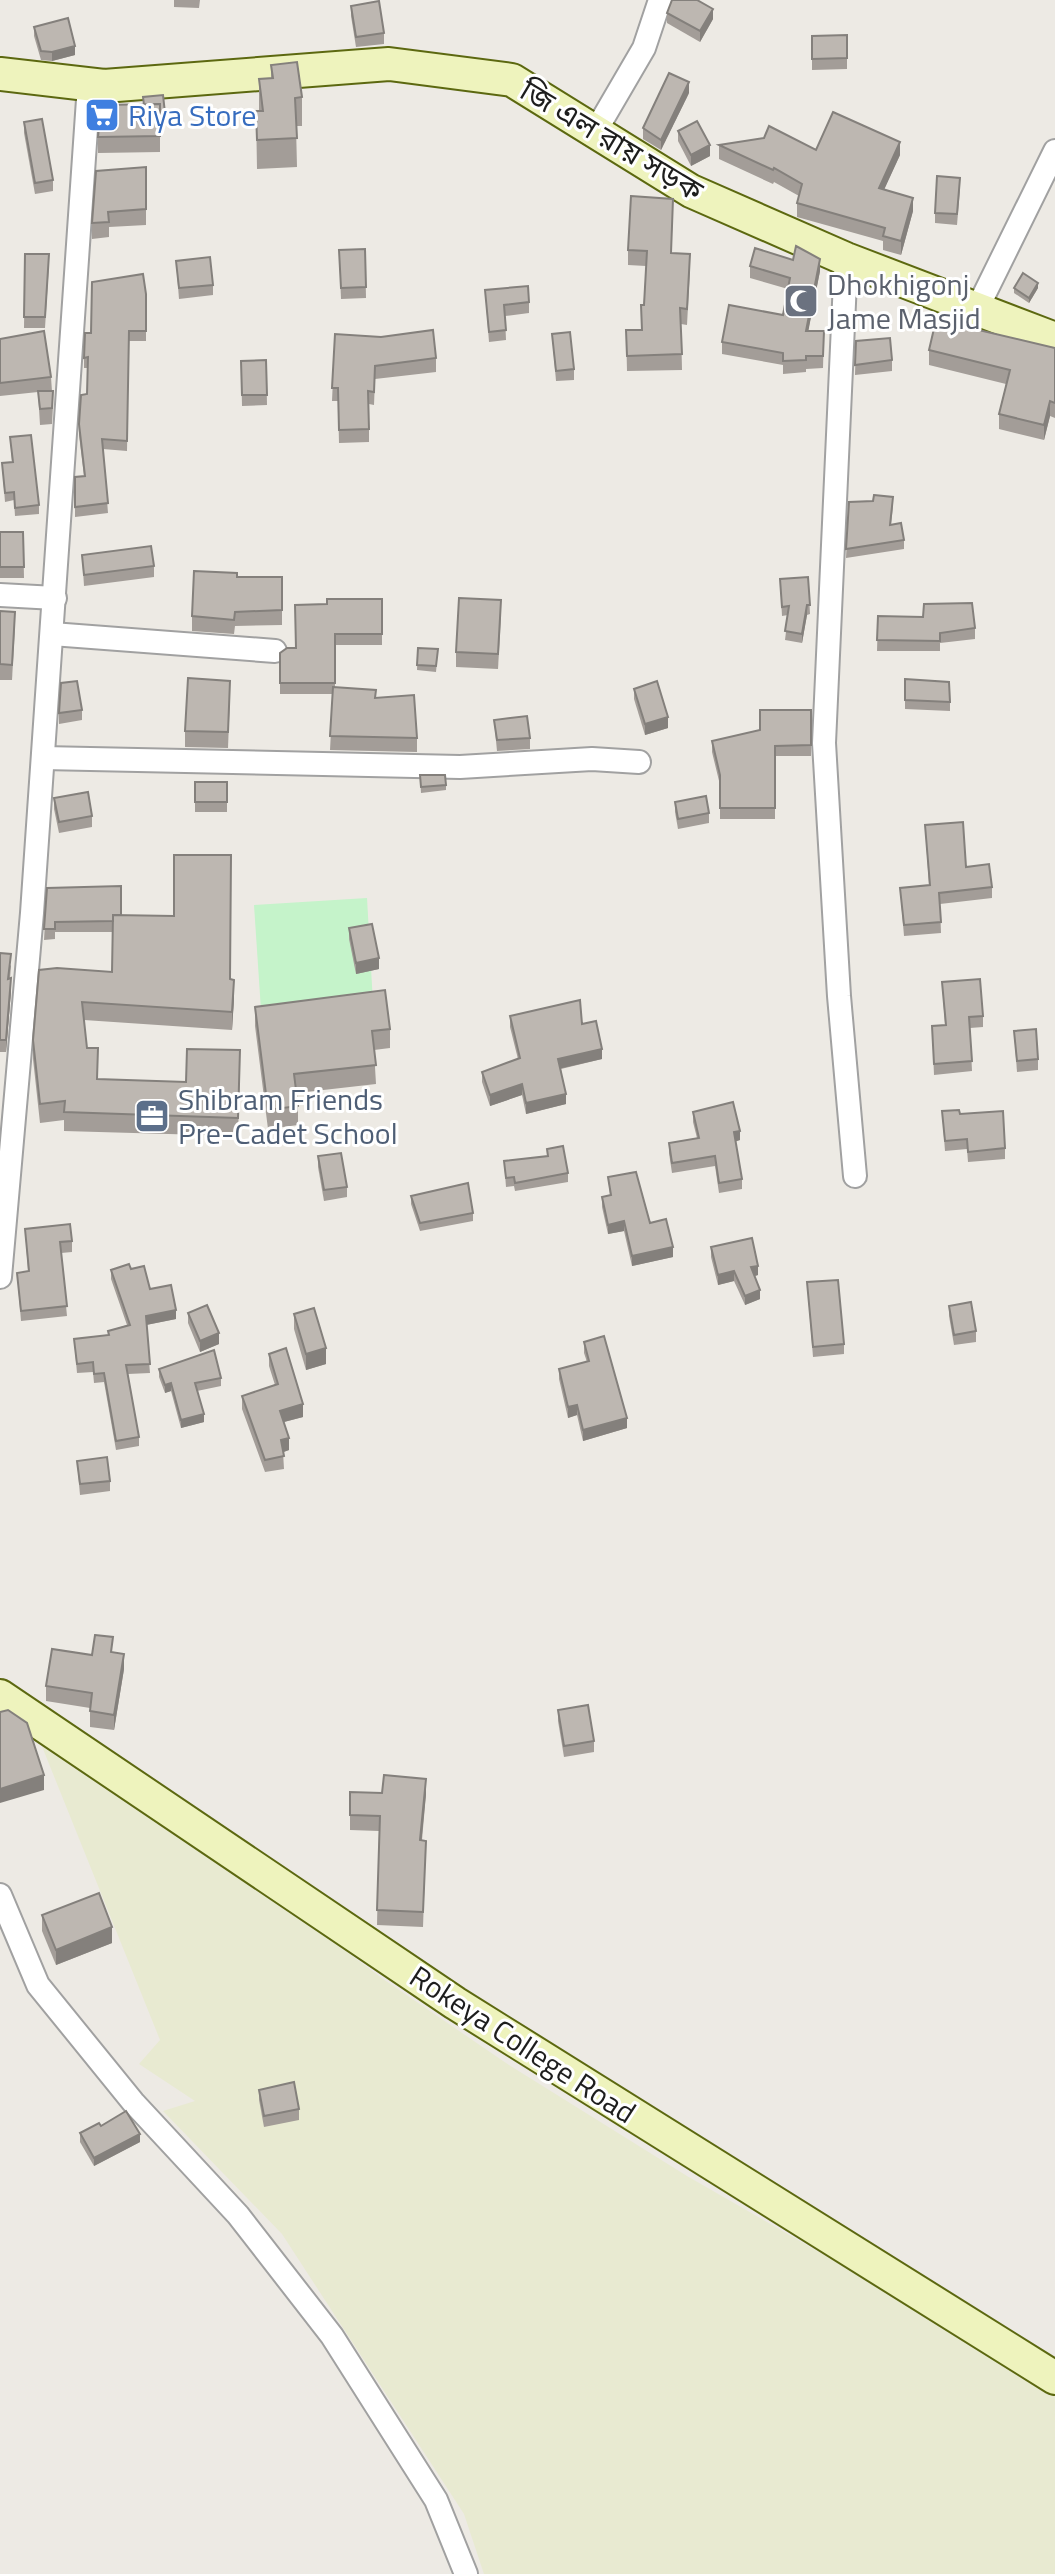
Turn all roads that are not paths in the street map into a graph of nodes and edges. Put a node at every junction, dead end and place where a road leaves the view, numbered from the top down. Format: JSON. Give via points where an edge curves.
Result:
{"nodes":[{"id":1,"x":660,"y":0,"type":"edge"},
{"id":2,"x":0,"y":74,"type":"edge"},
{"id":3,"x":89,"y":85,"type":"junction"},
{"id":4,"x":595,"y":132,"type":"junction"},
{"id":5,"x":1055,"y":151,"type":"edge"},
{"id":6,"x":846,"y":259,"type":"junction"},
{"id":7,"x":977,"y":309,"type":"junction"},
{"id":8,"x":1055,"y":339,"type":"edge"},
{"id":9,"x":0,"y":595,"type":"edge"},
{"id":10,"x":55,"y":598,"type":"junction"},
{"id":11,"x":52,"y":634,"type":"junction"},
{"id":12,"x":275,"y":651,"type":"dead end"},
{"id":13,"x":43,"y":758,"type":"junction"},
{"id":14,"x":639,"y":762,"type":"dead end"},
{"id":15,"x":855,"y":1176,"type":"dead end"},
{"id":16,"x":0,"y":1277,"type":"edge"},
{"id":17,"x":0,"y":1696,"type":"edge"},
{"id":18,"x":0,"y":1895,"type":"edge"},
{"id":19,"x":1055,"y":2378,"type":"edge"},
{"id":20,"x":466,"y":2574,"type":"edge"}],
"edges":[{"from":1,"to":4,"type":"street","via":[[644,48]]},
{"from":2,"to":3,"type":"street","name":"জি এল রায় সড়ক"},
{"from":3,"to":4,"type":"street","name":"জি এল রায় সড়ক","via":[[389,64],[512,80]]},
{"from":3,"to":10,"type":"street"},
{"from":4,"to":6,"type":"street","name":"জি এল রায় সড়ক","via":[[691,191]]},
{"from":5,"to":7,"type":"street"},
{"from":6,"to":7,"type":"street","name":"জি এল রায় সড়ক"},
{"from":6,"to":15,"type":"street","via":[[824,743]]},
{"from":7,"to":8,"type":"street","name":"জি এল রায় সড়ক"},
{"from":9,"to":10,"type":"street"},
{"from":10,"to":11,"type":"street"},
{"from":11,"to":12,"type":"street"},
{"from":11,"to":13,"type":"street"},
{"from":13,"to":14,"type":"street","via":[[460,767],[592,759]]},
{"from":13,"to":16,"type":"street"},
{"from":17,"to":19,"type":"street","name":"Rokeya College Road","via":[[455,2003]]},
{"from":18,"to":20,"type":"street","via":[[38,1985],[133,2102],[238,2215],[332,2336],[436,2500]]}]}
